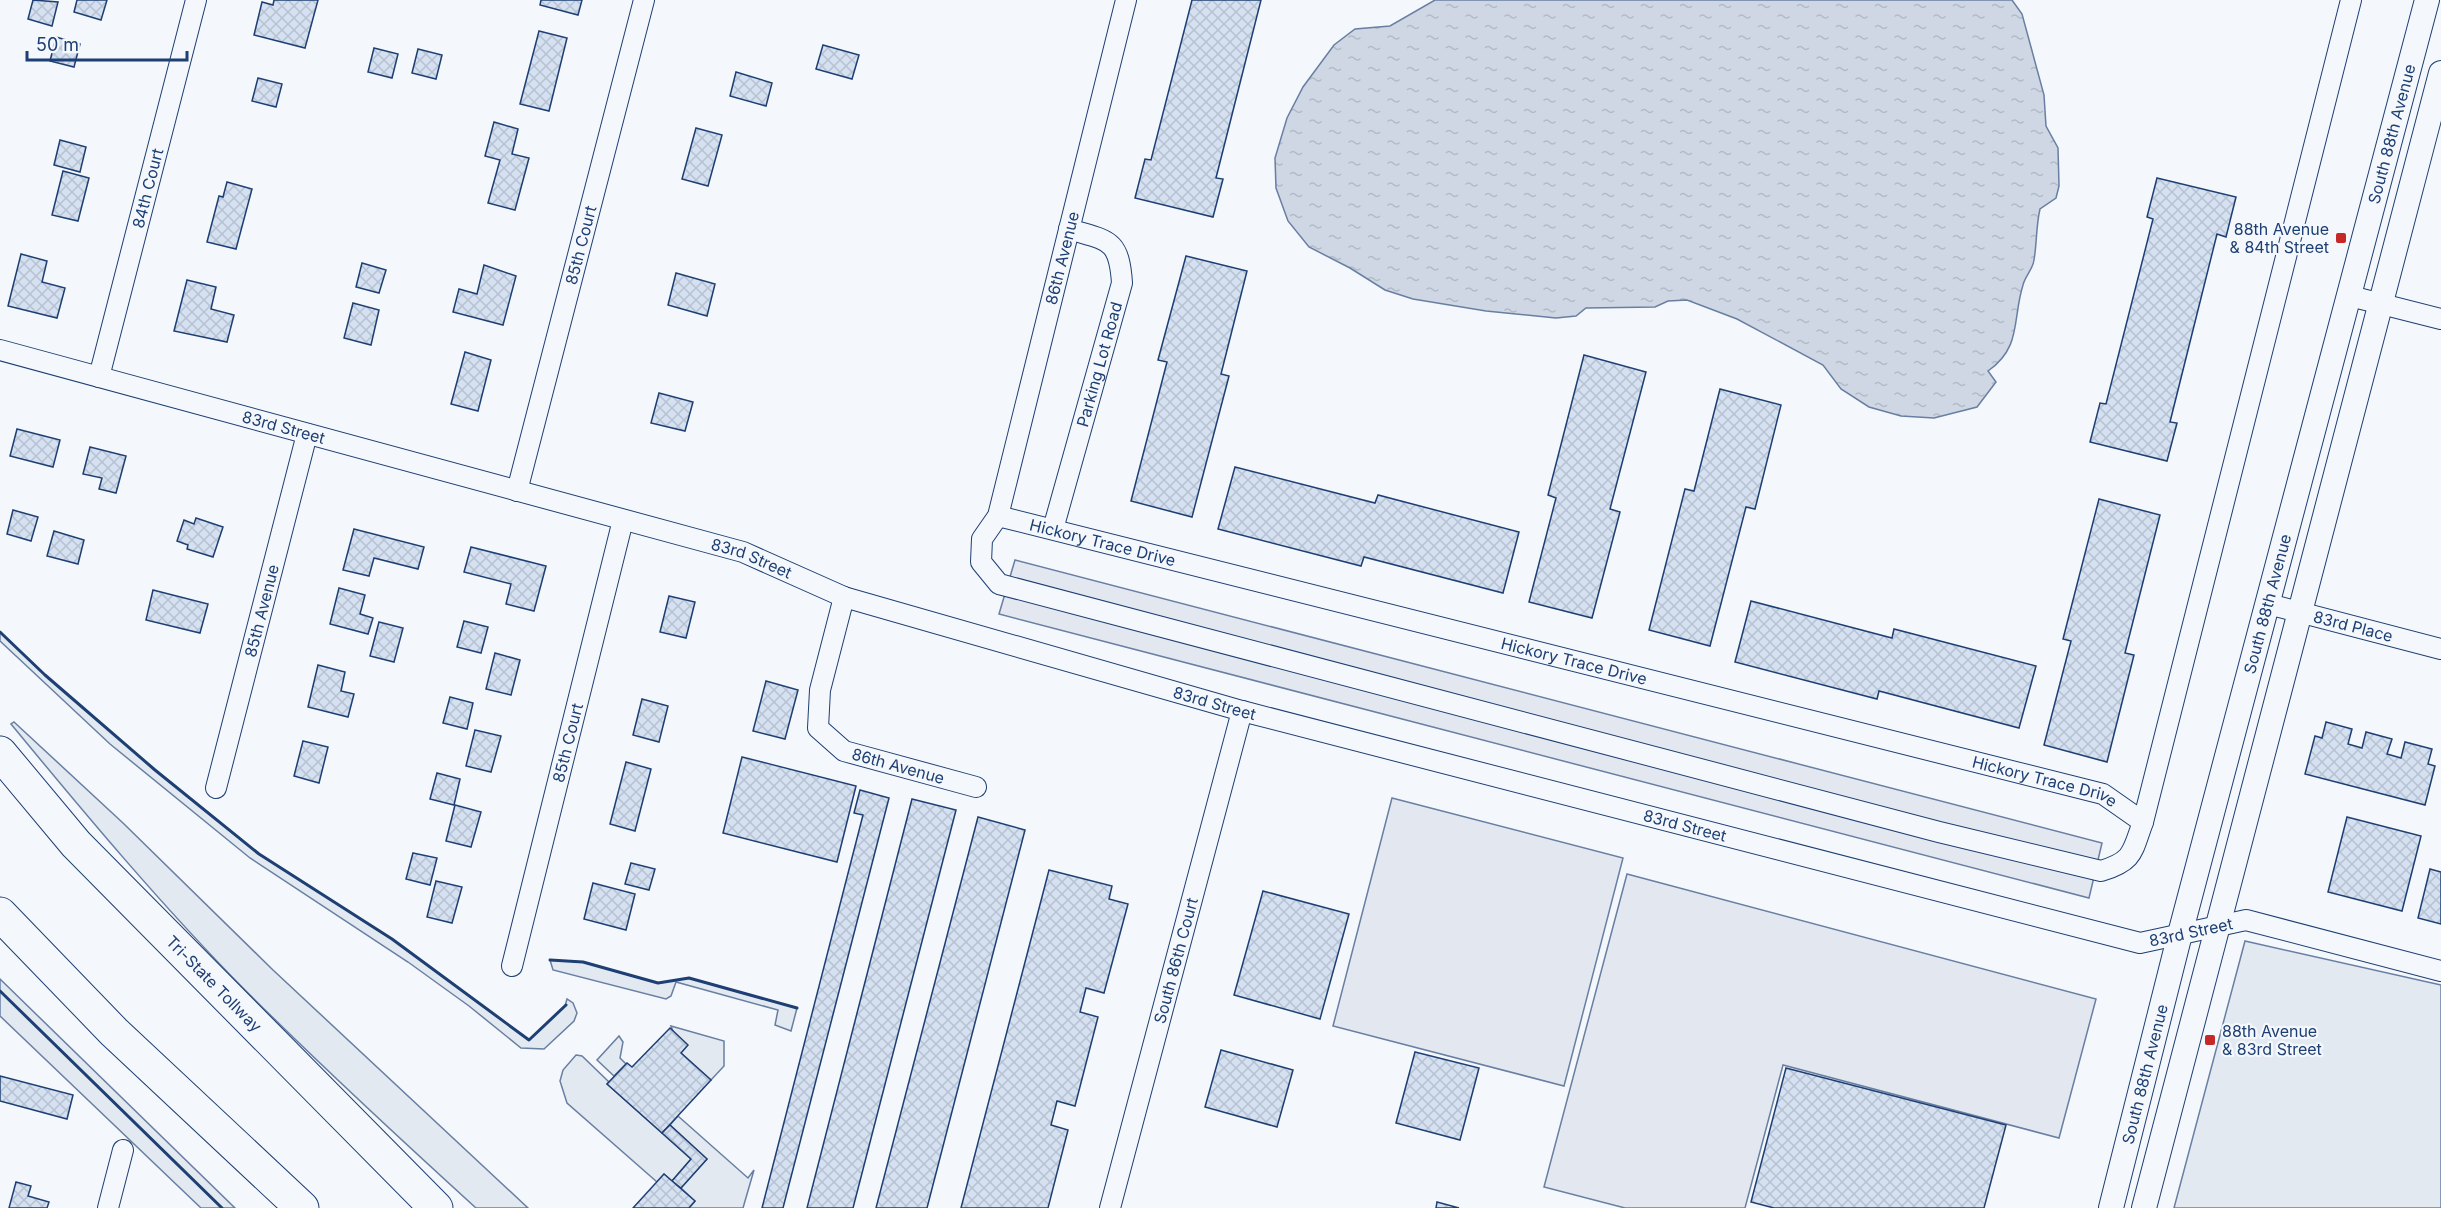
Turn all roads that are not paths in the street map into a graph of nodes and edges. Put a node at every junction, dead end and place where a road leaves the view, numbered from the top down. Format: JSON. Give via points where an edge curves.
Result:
{"nodes":[{"id":1,"x":196,"y":0,"type":"edge"},
{"id":2,"x":645,"y":0,"type":"edge"},
{"id":3,"x":1126,"y":0,"type":"edge"},
{"id":4,"x":2351,"y":0,"type":"edge"},
{"id":5,"x":2427,"y":0,"type":"edge"},
{"id":6,"x":2441,"y":73,"type":"edge"},
{"id":7,"x":1069,"y":230,"type":"junction"},
{"id":8,"x":2350,"y":296,"type":"junction"},
{"id":9,"x":2381,"y":304,"type":"junction"},
{"id":10,"x":2441,"y":319,"type":"edge"},
{"id":11,"x":0,"y":351,"type":"edge"},
{"id":12,"x":99,"y":377,"type":"junction"},
{"id":13,"x":307,"y":434,"type":"junction"},
{"id":14,"x":517,"y":491,"type":"junction"},
{"id":15,"x":998,"y":516,"type":"junction"},
{"id":16,"x":623,"y":520,"type":"junction"},
{"id":17,"x":1053,"y":530,"type":"junction"},
{"id":18,"x":844,"y":597,"type":"junction"},
{"id":19,"x":2268,"y":604,"type":"junction"},
{"id":20,"x":2300,"y":613,"type":"junction"},
{"id":21,"x":2441,"y":649,"type":"edge"},
{"id":22,"x":1242,"y":711,"type":"junction"},
{"id":23,"x":0,"y":753,"type":"edge"},
{"id":24,"x":976,"y":787,"type":"dead end"},
{"id":25,"x":216,"y":788,"type":"dead end"},
{"id":26,"x":2143,"y":822,"type":"junction"},
{"id":27,"x":0,"y":914,"type":"edge"},
{"id":28,"x":2218,"y":926,"type":"junction"},
{"id":29,"x":2180,"y":934,"type":"junction"},
{"id":30,"x":512,"y":966,"type":"dead end"},
{"id":31,"x":2441,"y":970,"type":"edge"},
{"id":32,"x":123,"y":1150,"type":"dead end"},
{"id":33,"x":108,"y":1208,"type":"edge"},
{"id":34,"x":302,"y":1208,"type":"edge"},
{"id":35,"x":436,"y":1208,"type":"edge"},
{"id":36,"x":1110,"y":1208,"type":"edge"},
{"id":37,"x":2111,"y":1208,"type":"edge"},
{"id":38,"x":2144,"y":1208,"type":"edge"}],
"edges":[{"from":1,"to":12,"type":"street","name":"84th Court"},
{"from":2,"to":14,"type":"street","name":"85th Court"},
{"from":3,"to":7,"type":"street","name":"86th Avenue"},
{"from":4,"to":26,"type":"street","name":"86th Avenue"},
{"from":5,"to":8,"type":"street","name":"South 88th Avenue"},
{"from":6,"to":9,"type":"street","name":"South 88th Avenue"},
{"from":7,"to":15,"type":"street","name":"86th Avenue"},
{"from":7,"to":17,"type":"street","name":"Parking Lot Road","via":[[1108,242],[1120,257],[1122,283]]},
{"from":8,"to":9,"type":"street"},
{"from":8,"to":19,"type":"street","name":"South 88th Avenue"},
{"from":9,"to":10,"type":"street"},
{"from":9,"to":20,"type":"street","name":"South 88th Avenue"},
{"from":11,"to":12,"type":"street","name":"83rd Street"},
{"from":12,"to":13,"type":"street","name":"83rd Street"},
{"from":13,"to":14,"type":"street","name":"83rd Street"},
{"from":13,"to":25,"type":"street","name":"85th Avenue"},
{"from":14,"to":16,"type":"street","name":"83rd Street"},
{"from":15,"to":17,"type":"street","name":"Hickory Trace Drive"},
{"from":15,"to":26,"type":"street","name":"86th Avenue","via":[[982,539],[981,562],[999,584],[1030,594],[2101,871],[2123,864]]},
{"from":16,"to":18,"type":"street","name":"83rd Street","via":[[743,552]]},
{"from":16,"to":30,"type":"street","name":"85th Court"},
{"from":17,"to":26,"type":"street","name":"Hickory Trace Drive","via":[[2103,794]]},
{"from":18,"to":22,"type":"street","name":"83rd Street"},
{"from":18,"to":24,"type":"street","name":"86th Avenue","via":[[820,690],[818,728],[844,751]]},
{"from":19,"to":20,"type":"street","name":"83rd Place"},
{"from":19,"to":29,"type":"street","name":"South 88th Avenue"},
{"from":20,"to":21,"type":"street","name":"83rd Place"},
{"from":20,"to":28,"type":"street","name":"South 88th Avenue"},
{"from":22,"to":29,"type":"street","name":"83rd Street","via":[[2140,943]]},
{"from":22,"to":36,"type":"street","name":"South 86th Court"},
{"from":23,"to":35,"type":"highway","name":"Tri-State Tollway","via":[[76,844]]},
{"from":27,"to":34,"type":"highway","via":[[114,1032]]},
{"from":28,"to":29,"type":"street","name":"83rd Street"},
{"from":28,"to":31,"type":"street","name":"83rd Street","via":[[2246,920]]},
{"from":28,"to":38,"type":"street","name":"South 88th Avenue"},
{"from":29,"to":37,"type":"street","name":"South 88th Avenue"},
{"from":32,"to":33,"type":"street"}]}
